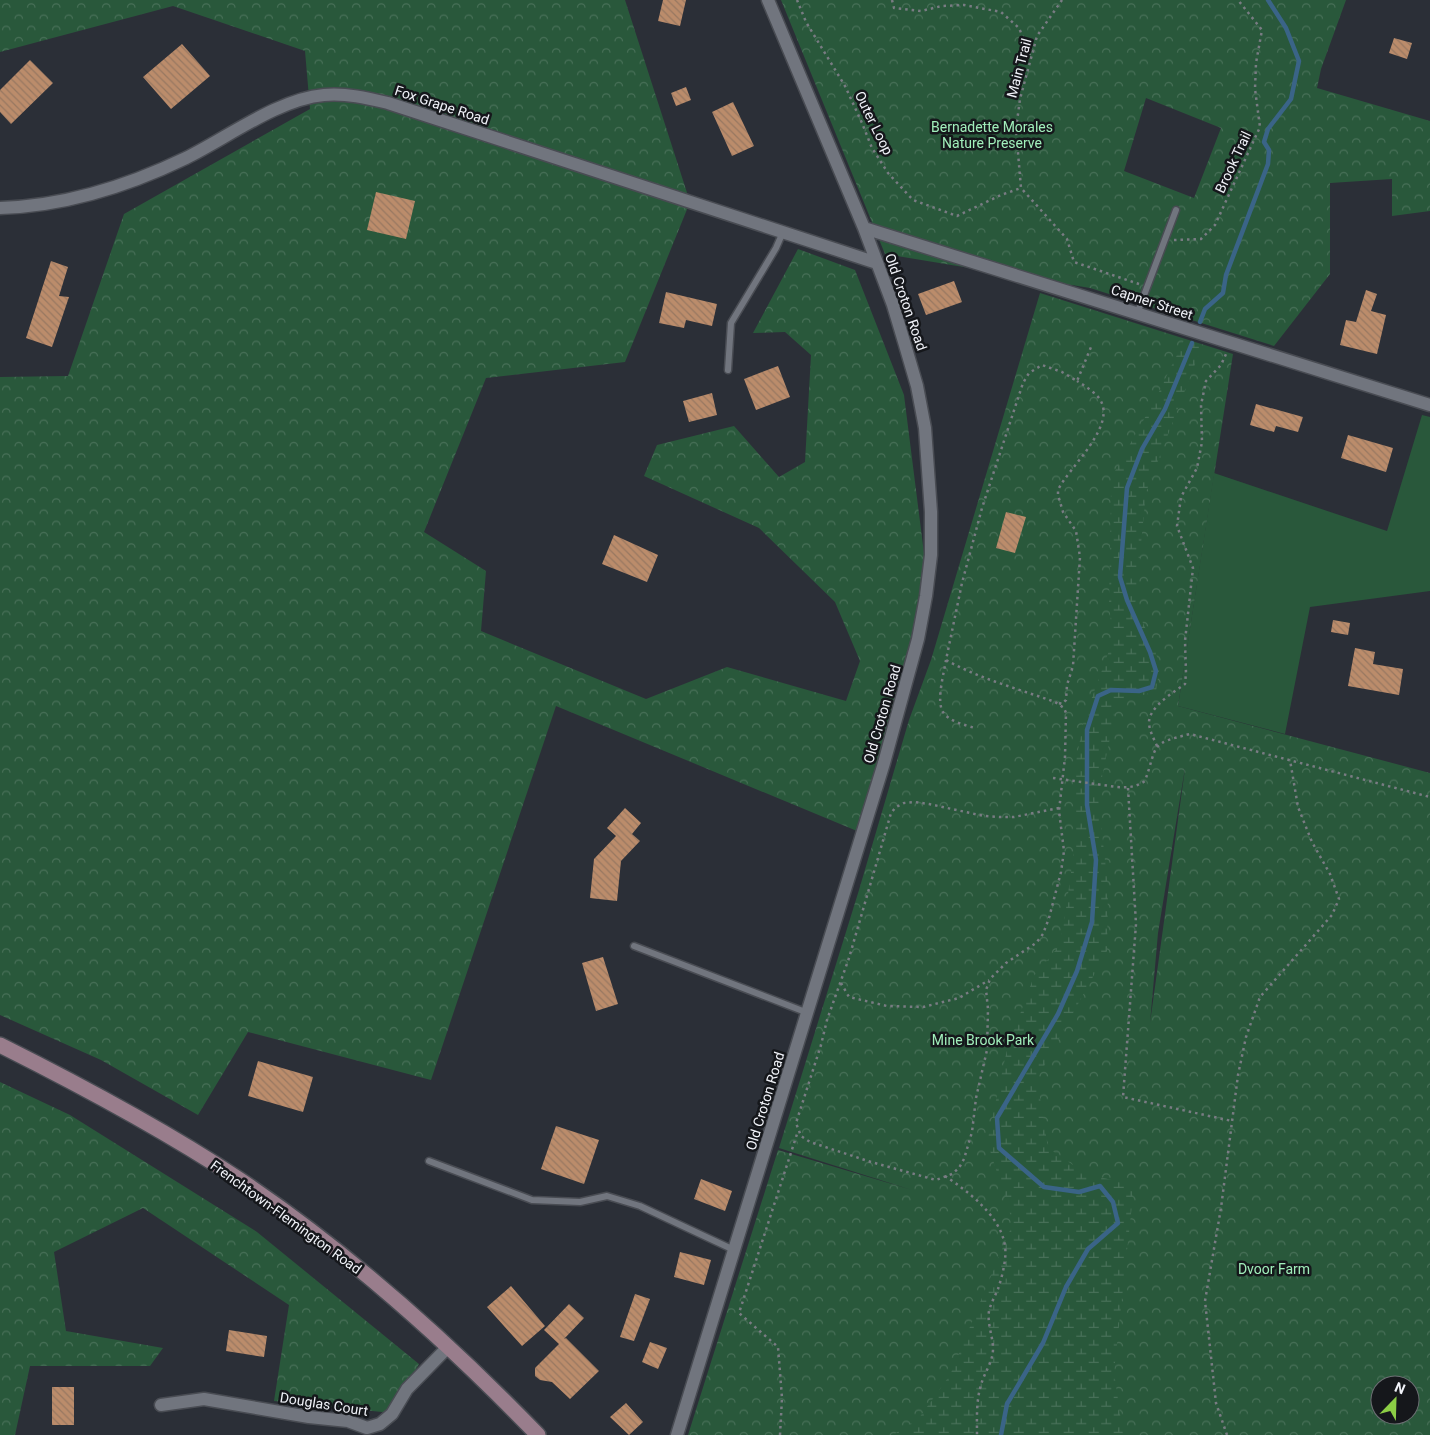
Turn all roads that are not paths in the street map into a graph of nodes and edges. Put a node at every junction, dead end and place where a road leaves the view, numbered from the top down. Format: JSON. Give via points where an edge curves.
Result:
{"nodes":[{"id":1,"x":768,"y":0,"type":"edge"},
{"id":2,"x":0,"y":208,"type":"edge"},
{"id":3,"x":1176,"y":210,"type":"dead end"},
{"id":4,"x":864,"y":228,"type":"junction"},
{"id":5,"x":783,"y":232,"type":"junction"},
{"id":6,"x":877,"y":263,"type":"junction"},
{"id":7,"x":1138,"y":314,"type":"junction"},
{"id":8,"x":728,"y":370,"type":"dead end"},
{"id":9,"x":1430,"y":406,"type":"edge"},
{"id":10,"x":634,"y":946,"type":"dead end"},
{"id":11,"x":808,"y":1013,"type":"junction"},
{"id":12,"x":0,"y":1045,"type":"edge"},
{"id":13,"x":429,"y":1161,"type":"dead end"},
{"id":14,"x":734,"y":1250,"type":"junction"},
{"id":15,"x":449,"y":1346,"type":"junction"},
{"id":16,"x":161,"y":1405,"type":"dead end"},
{"id":17,"x":538,"y":1435,"type":"edge"},
{"id":18,"x":677,"y":1435,"type":"edge"}],
"edges":[{"from":1,"to":4,"type":"street","name":"Old Croton Road"},
{"from":2,"to":5,"type":"street","name":"Fox Grape Road","via":[[40,205],[121,185],[186,158],[286,106],[323,95],[342,95],[388,103]]},
{"from":3,"to":7,"type":"lane"},
{"from":4,"to":6,"type":"street","name":"Old Croton Road"},
{"from":4,"to":7,"type":"street","name":"Capner Street"},
{"from":5,"to":6,"type":"street","name":"Fox Grape Road"},
{"from":5,"to":8,"type":"lane","via":[[731,323]]},
{"from":6,"to":11,"type":"street","name":"Old Croton Road","via":[[917,386],[925,428],[931,554],[926,596],[908,681]]},
{"from":7,"to":9,"type":"street","name":"Capner Street"},
{"from":10,"to":11,"type":"lane"},
{"from":11,"to":14,"type":"street","name":"Old Croton Road"},
{"from":12,"to":15,"type":"main road","name":"Frenchtown-Flemington Road","via":[[158,1128],[241,1181],[352,1264]]},
{"from":13,"to":14,"type":"lane","via":[[532,1200],[580,1202],[608,1196],[640,1206]]},
{"from":14,"to":18,"type":"street","name":"Old Croton Road"},
{"from":15,"to":16,"type":"street","name":"Douglas Court","via":[[406,1389],[392,1414],[380,1424],[367,1428],[348,1421],[204,1399]]},
{"from":15,"to":17,"type":"main road","name":"Frenchtown-Flemington Road"}]}
